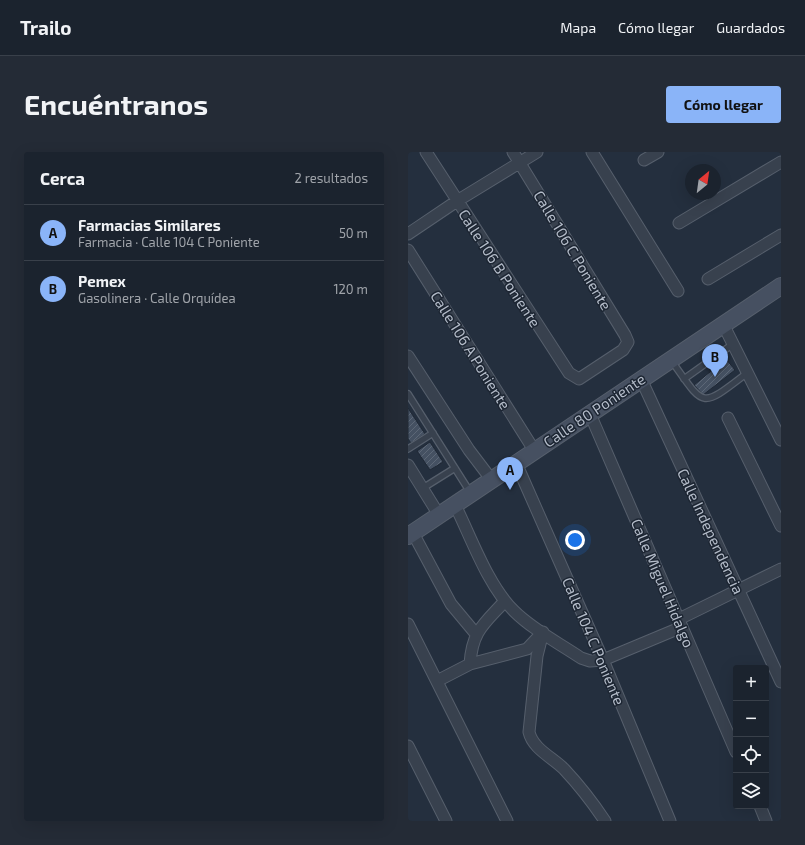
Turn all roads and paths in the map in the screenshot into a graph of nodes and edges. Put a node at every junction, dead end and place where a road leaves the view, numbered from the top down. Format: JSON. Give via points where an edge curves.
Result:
{"nodes":[{"id":1,"x":426,"y":152,"type":"edge"},
{"id":2,"x":513,"y":152,"type":"edge"},
{"id":3,"x":537,"y":152,"type":"edge"},
{"id":4,"x":592,"y":152,"type":"edge"},
{"id":5,"x":658,"y":152,"type":"edge"},
{"id":6,"x":644,"y":160,"type":"dead end"},
{"id":7,"x":781,"y":162,"type":"edge"},
{"id":8,"x":520,"y":163,"type":"junction"},
{"id":9,"x":457,"y":201,"type":"junction"},
{"id":10,"x":679,"y":223,"type":"dead end"},
{"id":11,"x":408,"y":234,"type":"edge"},
{"id":12,"x":781,"y":235,"type":"edge"},
{"id":13,"x":408,"y":250,"type":"edge"},
{"id":14,"x":708,"y":278,"type":"dead end"},
{"id":15,"x":781,"y":286,"type":"edge"},
{"id":16,"x":678,"y":291,"type":"dead end"},
{"id":17,"x":723,"y":324,"type":"junction"},
{"id":18,"x":733,"y":344,"type":"junction"},
{"id":19,"x":408,"y":356,"type":"edge"},
{"id":20,"x":670,"y":359,"type":"junction"},
{"id":21,"x":747,"y":373,"type":"junction"},
{"id":22,"x":579,"y":379,"type":"joint"},
{"id":23,"x":641,"y":379,"type":"junction"},
{"id":24,"x":684,"y":379,"type":"junction"},
{"id":25,"x":408,"y":394,"type":"edge"},
{"id":26,"x":590,"y":414,"type":"junction"},
{"id":27,"x":728,"y":418,"type":"dead end"},
{"id":28,"x":432,"y":433,"type":"junction"},
{"id":29,"x":781,"y":440,"type":"edge"},
{"id":30,"x":408,"y":449,"type":"edge"},
{"id":31,"x":534,"y":450,"type":"junction"},
{"id":32,"x":516,"y":463,"type":"junction"},
{"id":33,"x":408,"y":465,"type":"edge"},
{"id":34,"x":455,"y":468,"type":"junction"},
{"id":35,"x":491,"y":479,"type":"junction"},
{"id":36,"x":422,"y":488,"type":"junction"},
{"id":37,"x":471,"y":493,"type":"junction"},
{"id":38,"x":455,"y":504,"type":"junction"},
{"id":39,"x":439,"y":515,"type":"junction"},
{"id":40,"x":781,"y":526,"type":"edge"},
{"id":41,"x":410,"y":534,"type":"edge"},
{"id":42,"x":781,"y":569,"type":"edge"},
{"id":43,"x":738,"y":591,"type":"junction"},
{"id":44,"x":505,"y":601,"type":"junction"},
{"id":45,"x":680,"y":623,"type":"junction"},
{"id":46,"x":408,"y":624,"type":"edge"},
{"id":47,"x":543,"y":632,"type":"junction"},
{"id":48,"x":476,"y":634,"type":"junction"},
{"id":49,"x":603,"y":660,"type":"junction"},
{"id":50,"x":470,"y":664,"type":"junction"},
{"id":51,"x":437,"y":681,"type":"junction"},
{"id":52,"x":781,"y":682,"type":"edge"},
{"id":53,"x":733,"y":745,"type":"edge"},
{"id":54,"x":408,"y":746,"type":"edge"},
{"id":55,"x":761,"y":809,"type":"edge"},
{"id":56,"x":446,"y":821,"type":"edge"},
{"id":57,"x":507,"y":821,"type":"edge"},
{"id":58,"x":605,"y":821,"type":"edge"},
{"id":59,"x":670,"y":821,"type":"edge"},
{"id":60,"x":766,"y":821,"type":"edge"}],
"edges":[{"from":1,"to":9,"type":"street","name":"Calle 106 B Poniente"},
{"from":2,"to":8,"type":"street","name":"Calle 106 C Poniente"},
{"from":3,"to":8,"type":"street"},
{"from":4,"to":16,"type":"street"},
{"from":5,"to":6,"type":"street"},
{"from":7,"to":10,"type":"street"},
{"from":8,"to":9,"type":"street"},
{"from":8,"to":22,"type":"street","name":"Calle 106 C Poniente","via":[[628,342],[623,350]]},
{"from":9,"to":11,"type":"street"},
{"from":9,"to":22,"type":"street","name":"Calle 106 B Poniente","via":[[569,373]]},
{"from":12,"to":14,"type":"street"},
{"from":13,"to":31,"type":"street","name":"Calle 106 A Poniente"},
{"from":15,"to":17,"type":"street","name":"Calle 80 Poniente"},
{"from":17,"to":18,"type":"street"},
{"from":17,"to":20,"type":"street","name":"Calle 80 Poniente"},
{"from":18,"to":21,"type":"street"},
{"from":18,"to":24,"type":"lane"},
{"from":19,"to":35,"type":"street","via":[[469,450]]},
{"from":20,"to":23,"type":"street","name":"Calle 80 Poniente"},
{"from":20,"to":24,"type":"lane"},
{"from":21,"to":24,"type":"lane","via":[[710,399],[704,400],[694,393]]},
{"from":21,"to":29,"type":"street"},
{"from":23,"to":26,"type":"street","name":"Calle 80 Poniente"},
{"from":23,"to":43,"type":"street","name":"Calle Independencia"},
{"from":25,"to":28,"type":"lane"},
{"from":26,"to":31,"type":"street","name":"Calle 80 Poniente"},
{"from":26,"to":45,"type":"street","name":"Calle Miguel Hidalgo"},
{"from":27,"to":40,"type":"street"},
{"from":28,"to":30,"type":"lane"},
{"from":28,"to":34,"type":"lane"},
{"from":31,"to":32,"type":"street","name":"Calle 80 Poniente"},
{"from":32,"to":35,"type":"street","name":"Calle 80 Poniente"},
{"from":32,"to":49,"type":"street","name":"Calle 104 C Poniente"},
{"from":33,"to":36,"type":"street"},
{"from":34,"to":36,"type":"lane"},
{"from":34,"to":37,"type":"lane"},
{"from":35,"to":37,"type":"street","name":"Calle 80 Poniente"},
{"from":36,"to":39,"type":"street"},
{"from":37,"to":38,"type":"street","name":"Calle 80 Poniente"},
{"from":38,"to":39,"type":"street","name":"Calle 80 Poniente"},
{"from":38,"to":44,"type":"street"},
{"from":39,"to":41,"type":"street","name":"Calle 80 Poniente"},
{"from":41,"to":48,"type":"street","via":[[451,604]]},
{"from":42,"to":43,"type":"street"},
{"from":43,"to":45,"type":"street"},
{"from":43,"to":52,"type":"street","name":"Calle Independencia"},
{"from":44,"to":47,"type":"street","via":[[522,619]]},
{"from":44,"to":48,"type":"street"},
{"from":45,"to":49,"type":"street"},
{"from":45,"to":53,"type":"street","name":"Calle Miguel Hidalgo"},
{"from":46,"to":51,"type":"street"},
{"from":47,"to":49,"type":"street","via":[[582,658]]},
{"from":47,"to":50,"type":"street","via":[[527,649]]},
{"from":47,"to":58,"type":"street","via":[[537,656],[529,732],[531,740],[564,769]]},
{"from":48,"to":50,"type":"street","via":[[471,647]]},
{"from":49,"to":59,"type":"street","name":"Calle 104 C Poniente"},
{"from":50,"to":51,"type":"street"},
{"from":51,"to":57,"type":"street"},
{"from":54,"to":56,"type":"street"},
{"from":55,"to":60,"type":"street"}]}
